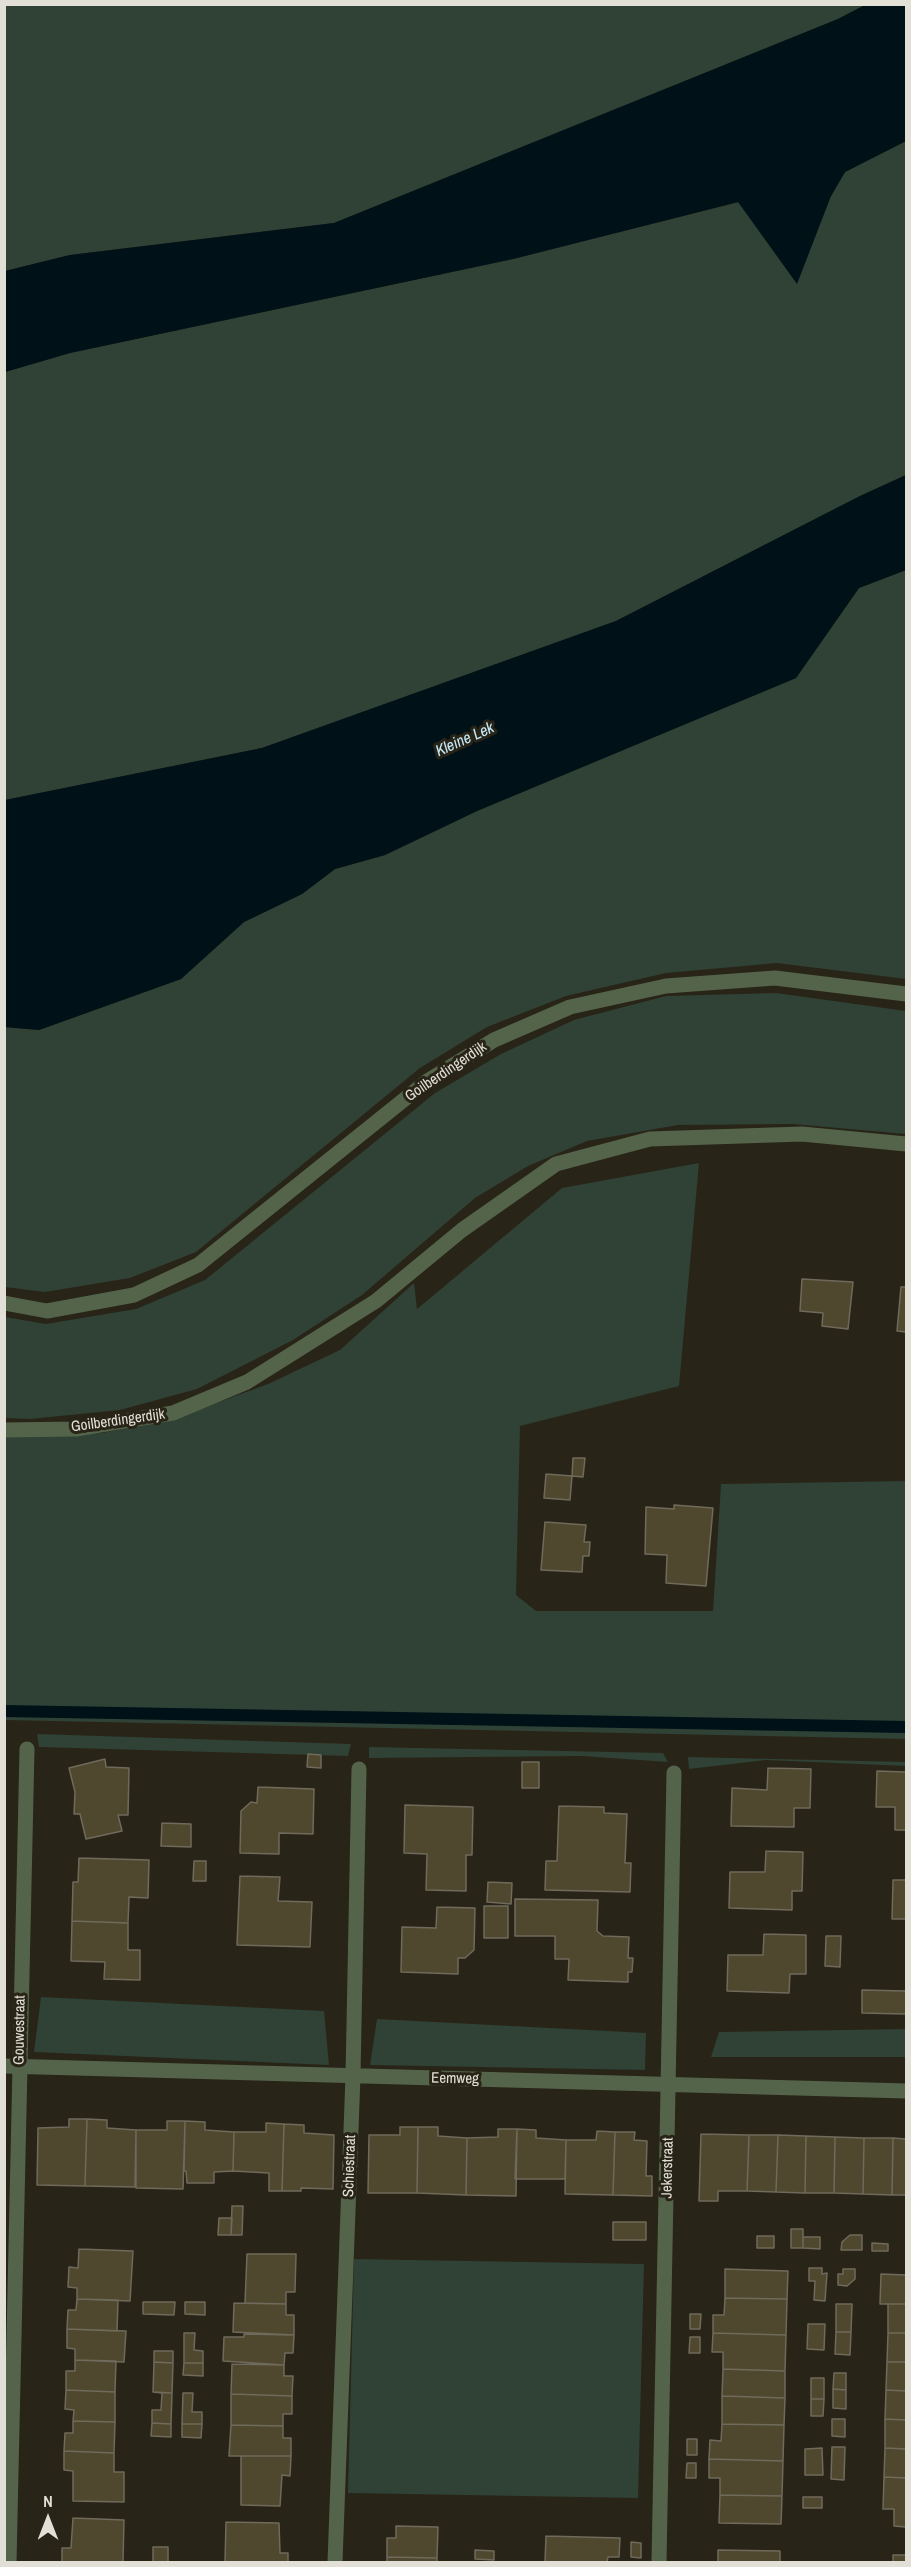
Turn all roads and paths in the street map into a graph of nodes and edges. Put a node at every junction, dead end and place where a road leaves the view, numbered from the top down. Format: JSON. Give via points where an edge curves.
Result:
{"nodes":[{"id":1,"x":906,"y":994,"type":"edge"},
{"id":2,"x":906,"y":1144,"type":"edge"},
{"id":3,"x":4,"y":1303,"type":"edge"},
{"id":4,"x":4,"y":1430,"type":"edge"},
{"id":5,"x":27,"y":1749,"type":"dead end"},
{"id":6,"x":359,"y":1769,"type":"dead end"},
{"id":7,"x":674,"y":1773,"type":"dead end"},
{"id":8,"x":12,"y":2066,"type":"edge"},
{"id":9,"x":353,"y":2076,"type":"junction"},
{"id":10,"x":670,"y":2084,"type":"junction"},
{"id":11,"x":906,"y":2091,"type":"edge"},
{"id":12,"x":10,"y":2230,"type":"edge"},
{"id":13,"x":7,"y":2512,"type":"edge"},
{"id":14,"x":9,"y":2562,"type":"edge"},
{"id":15,"x":335,"y":2562,"type":"edge"},
{"id":16,"x":658,"y":2562,"type":"edge"}],
"edges":[{"from":1,"to":3,"type":"street","name":"Goilberdingerdijk","via":[[775,978],[666,986],[570,1007],[494,1040],[426,1082],[198,1265],[134,1295],[47,1311]]},
{"from":2,"to":4,"type":"street","name":"Goilberdingerdijk","via":[[802,1134],[650,1139],[556,1164],[462,1230],[376,1301],[247,1382],[173,1413],[76,1429]]},
{"from":5,"to":8,"type":"street","name":"Gouwestraat"},
{"from":6,"to":9,"type":"street","name":"Schiestraat"},
{"from":7,"to":10,"type":"street","name":"Jekerstraat"},
{"from":8,"to":9,"type":"street","name":"Eemweg"},
{"from":8,"to":12,"type":"street","name":"Gouwestraat"},
{"from":9,"to":10,"type":"street","name":"Eemweg"},
{"from":9,"to":15,"type":"street","name":"Schiestraat"},
{"from":10,"to":11,"type":"street","name":"Eemweg"},
{"from":10,"to":16,"type":"street","name":"Jekerstraat"},
{"from":12,"to":13,"type":"street","name":"Gouwestraat"},
{"from":13,"to":14,"type":"street","name":"Gouwestraat"}]}
